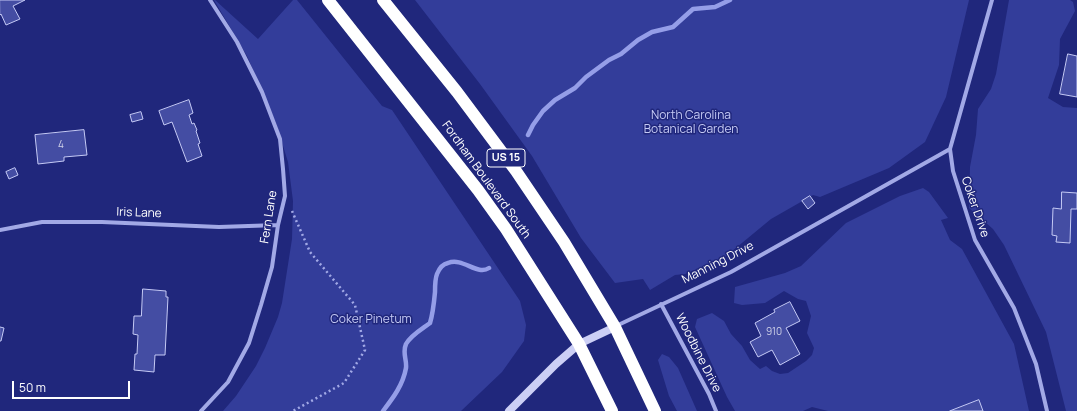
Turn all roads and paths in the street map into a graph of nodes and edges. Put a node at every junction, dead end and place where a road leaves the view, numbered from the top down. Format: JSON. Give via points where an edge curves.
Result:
{"nodes":[{"id":1,"x":210,"y":0,"type":"edge"},
{"id":2,"x":328,"y":0,"type":"edge"},
{"id":3,"x":383,"y":0,"type":"edge"},
{"id":4,"x":992,"y":0,"type":"edge"},
{"id":5,"x":950,"y":149,"type":"junction"},
{"id":6,"x":285,"y":196,"type":"junction"},
{"id":7,"x":278,"y":225,"type":"junction"},
{"id":8,"x":0,"y":230,"type":"edge"},
{"id":9,"x":661,"y":304,"type":"junction"},
{"id":10,"x":615,"y":327,"type":"junction"},
{"id":11,"x":579,"y":344,"type":"junction"},
{"id":12,"x":201,"y":411,"type":"edge"},
{"id":13,"x":293,"y":411,"type":"edge"},
{"id":14,"x":509,"y":411,"type":"edge"},
{"id":15,"x":612,"y":411,"type":"edge"},
{"id":16,"x":655,"y":411,"type":"edge"},
{"id":17,"x":716,"y":411,"type":"edge"},
{"id":18,"x":1047,"y":411,"type":"edge"}],
"edges":[{"from":1,"to":6,"type":"street","name":"Fern Lane","via":[[237,42],[262,92],[280,139]]},
{"from":2,"to":11,"type":"highway","name":"Fordham Boulevard South","via":[[478,190],[506,229]]},
{"from":3,"to":10,"type":"highway","number":"US 15","via":[[516,171],[564,242]]},
{"from":4,"to":5,"type":"street","name":"Coker Drive"},
{"from":5,"to":9,"type":"street","name":"Manning Drive","via":[[731,272]]},
{"from":5,"to":18,"type":"street","name":"Coker Drive","via":[[953,171],[975,240],[1014,308],[1036,364]]},
{"from":6,"to":7,"type":"street","name":"Fern Lane"},
{"from":6,"to":13,"type":"path","via":[[310,252],[355,305],[365,350],[344,383]]},
{"from":7,"to":8,"type":"street","name":"Iris Lane","via":[[42,222]]},
{"from":7,"to":12,"type":"street","name":"Fern Lane","via":[[272,266],[249,342],[228,382]]},
{"from":9,"to":10,"type":"street","name":"Manning Drive"},
{"from":9,"to":17,"type":"street","name":"Woodbine Drive"},
{"from":10,"to":11,"type":"street","name":"Manning Drive"},
{"from":10,"to":16,"type":"highway","number":"US 15"},
{"from":11,"to":14,"type":"street","name":"Manning Drive"},
{"from":11,"to":15,"type":"highway","name":"Fordham Boulevard South"}]}
